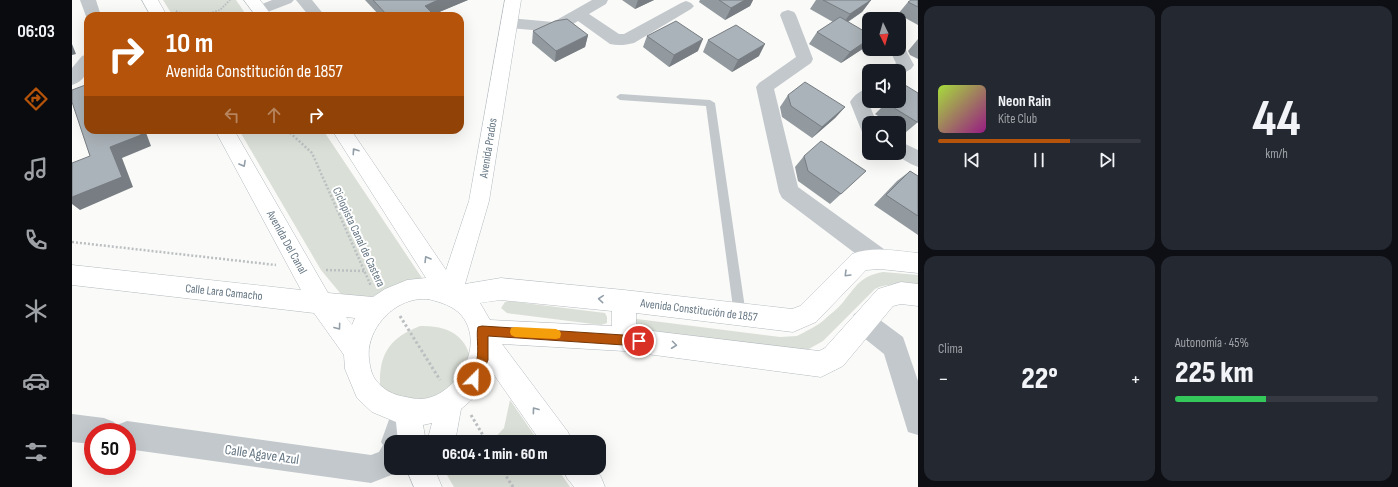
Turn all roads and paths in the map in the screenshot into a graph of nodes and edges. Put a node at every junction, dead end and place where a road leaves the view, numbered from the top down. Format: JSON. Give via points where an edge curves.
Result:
{"nodes":[{"id":1,"x":88,"y":0,"type":"edge"},
{"id":2,"x":150,"y":0,"type":"edge"},
{"id":3,"x":230,"y":0,"type":"edge"},
{"id":4,"x":286,"y":0,"type":"edge"},
{"id":5,"x":304,"y":0,"type":"edge"},
{"id":6,"x":514,"y":0,"type":"edge"},
{"id":7,"x":601,"y":2,"type":"dead end"},
{"id":8,"x":686,"y":6,"type":"dead end"},
{"id":9,"x":174,"y":8,"type":"dead end"},
{"id":10,"x":258,"y":9,"type":"edge"},
{"id":11,"x":92,"y":12,"type":"edge"},
{"id":12,"x":157,"y":12,"type":"edge"},
{"id":13,"x":176,"y":12,"type":"edge"},
{"id":14,"x":214,"y":12,"type":"edge"},
{"id":15,"x":314,"y":12,"type":"edge"},
{"id":16,"x":578,"y":14,"type":"junction"},
{"id":17,"x":788,"y":15,"type":"dead end"},
{"id":18,"x":509,"y":23,"type":"junction"},
{"id":19,"x":84,"y":65,"type":"edge"},
{"id":20,"x":72,"y":79,"type":"edge"},
{"id":21,"x":620,"y":97,"type":"dead end"},
{"id":22,"x":862,"y":100,"type":"edge"},
{"id":23,"x":865,"y":116,"type":"edge"},
{"id":24,"x":226,"y":134,"type":"edge"},
{"id":25,"x":291,"y":134,"type":"edge"},
{"id":26,"x":344,"y":134,"type":"edge"},
{"id":27,"x":906,"y":152,"type":"edge"},
{"id":28,"x":918,"y":159,"type":"edge"},
{"id":29,"x":72,"y":242,"type":"edge"},
{"id":30,"x":880,"y":259,"type":"junction"},
{"id":31,"x":918,"y":263,"type":"edge"},
{"id":32,"x":301,"y":268,"type":"junction"},
{"id":33,"x":364,"y":272,"type":"junction"},
{"id":34,"x":72,"y":275,"type":"edge"},
{"id":35,"x":451,"y":294,"type":"junction"},
{"id":36,"x":918,"y":295,"type":"edge"},
{"id":37,"x":624,"y":301,"type":"junction"},
{"id":38,"x":321,"y":302,"type":"junction"},
{"id":39,"x":382,"y":304,"type":"junction"},
{"id":40,"x":740,"y":315,"type":"junction"},
{"id":41,"x":863,"y":322,"type":"junction"},
{"id":42,"x":483,"y":336,"type":"junction"},
{"id":43,"x":624,"y":339,"type":"junction"},
{"id":44,"x":356,"y":351,"type":"junction"},
{"id":45,"x":455,"y":400,"type":"junction"},
{"id":46,"x":406,"y":413,"type":"junction"},
{"id":47,"x":918,"y":422,"type":"edge"},
{"id":48,"x":72,"y":428,"type":"edge"},
{"id":49,"x":84,"y":430,"type":"edge"},
{"id":50,"x":398,"y":435,"type":"edge"},
{"id":51,"x":411,"y":435,"type":"edge"},
{"id":52,"x":443,"y":435,"type":"edge"},
{"id":53,"x":482,"y":435,"type":"edge"},
{"id":54,"x":553,"y":435,"type":"edge"},
{"id":55,"x":136,"y":436,"type":"edge"},
{"id":56,"x":384,"y":464,"type":"edge"},
{"id":57,"x":424,"y":475,"type":"edge"},
{"id":58,"x":433,"y":475,"type":"edge"},
{"id":59,"x":505,"y":475,"type":"edge"},
{"id":60,"x":582,"y":475,"type":"edge"},
{"id":61,"x":430,"y":487,"type":"edge"},
{"id":62,"x":513,"y":487,"type":"edge"},
{"id":63,"x":591,"y":487,"type":"edge"}],
"edges":[{"from":1,"to":11,"type":"street"},
{"from":2,"to":12,"type":"main road"},
{"from":3,"to":14,"type":"path"},
{"from":4,"to":10,"type":"street"},
{"from":5,"to":15,"type":"street"},
{"from":6,"to":18,"type":"main road","name":"Avenida Prados"},
{"from":7,"to":16,"type":"street"},
{"from":8,"to":16,"type":"street","via":[[628,39],[616,40]]},
{"from":9,"to":13,"type":"path"},
{"from":16,"to":18,"type":"street","via":[[556,27]]},
{"from":17,"to":30,"type":"street","via":[[805,59],[765,87],[789,192]]},
{"from":18,"to":35,"type":"main road","name":"Avenida Prados","via":[[479,201]]},
{"from":19,"to":20,"type":"street"},
{"from":21,"to":40,"type":"lane","via":[[710,103]]},
{"from":22,"to":23,"type":"street","via":[[859,102]]},
{"from":24,"to":32,"type":"main road","name":"Avenida Del Canal","one_way":true},
{"from":25,"to":33,"type":"path","name":"Ciclopista Canal de Castera","via":[[312,153]]},
{"from":35,"to":26,"type":"main road","one_way":true},
{"from":27,"to":28,"type":"street"},
{"from":29,"to":32,"type":"path"},
{"from":30,"to":31,"type":"main road","name":"Avenida Constitución de 1857"},
{"from":30,"to":40,"type":"main road","name":"Avenida Constitución de 1857","one_way":true,"via":[[860,261],[808,314],[793,321]]},
{"from":32,"to":33,"type":"path"},
{"from":32,"to":38,"type":"main road","name":"Avenida Del Canal"},
{"from":33,"to":39,"type":"path","name":"Ciclopista Canal de Castera"},
{"from":34,"to":38,"type":"main road","name":"Calle Lara Camacho"},
{"from":37,"to":35,"type":"main road","name":"Avenida Constitución de 1857","one_way":true,"via":[[501,289]]},
{"from":35,"to":39,"type":"main road","via":[[428,288],[408,291]]},
{"from":35,"to":42,"type":"main road","via":[[468,306],[476,317]]},
{"from":36,"to":41,"type":"main road","via":[[901,293],[886,297]]},
{"from":37,"to":40,"type":"main road","name":"Avenida Constitución de 1857"},
{"from":37,"to":43,"type":"main road"},
{"from":38,"to":39,"type":"main road","name":"Calle Lara Camacho"},
{"from":38,"to":44,"type":"main road","name":"Avenida Del Canal","one_way":true},
{"from":39,"to":44,"type":"main road","via":[[366,322],[359,335]]},
{"from":39,"to":45,"type":"path","name":"Ciclopista Canal de Castera"},
{"from":43,"to":41,"type":"main road","one_way":true,"via":[[821,364],[834,358]]},
{"from":41,"to":47,"type":"street","via":[[894,346]]},
{"from":42,"to":43,"type":"main road"},
{"from":42,"to":45,"type":"main road","via":[[482,360],[474,379]]},
{"from":54,"to":42,"type":"main road","one_way":true},
{"from":44,"to":46,"type":"main road","via":[[358,372],[367,391],[383,405]]},
{"from":45,"to":46,"type":"main road","via":[[436,410]]},
{"from":45,"to":52,"type":"main road"},
{"from":45,"to":53,"type":"path","name":"Ciclopista Canal de Castera"},
{"from":46,"to":50,"type":"street"},
{"from":46,"to":51,"type":"main road"},
{"from":48,"to":49,"type":"street"},
{"from":55,"to":56,"type":"street","name":"Calle Agave Azul","via":[[371,469]]},
{"from":57,"to":61,"type":"main road"},
{"from":58,"to":61,"type":"main road"},
{"from":59,"to":62,"type":"path"},
{"from":60,"to":63,"type":"main road"}]}
